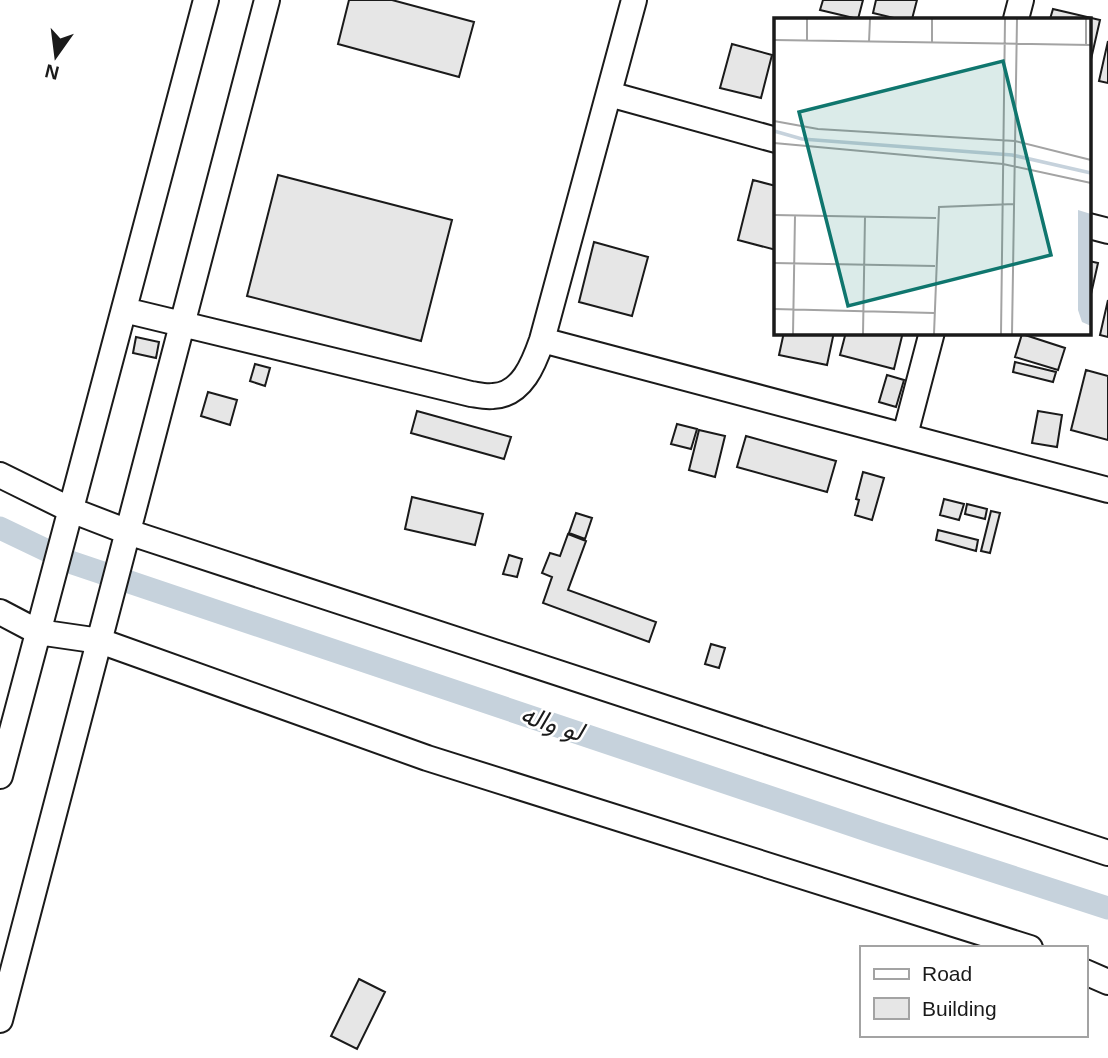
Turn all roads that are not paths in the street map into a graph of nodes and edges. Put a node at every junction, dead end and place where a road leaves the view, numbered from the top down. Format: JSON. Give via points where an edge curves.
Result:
{"nodes":[{"id":1,"x":206,"y":0,"type":"edge"},
{"id":2,"x":267,"y":0,"type":"edge"},
{"id":3,"x":634,"y":0,"type":"edge"},
{"id":4,"x":1021,"y":0,"type":"edge"},
{"id":5,"x":1016,"y":18,"type":"edge"},
{"id":6,"x":608,"y":94,"type":"junction"},
{"id":7,"x":774,"y":140,"type":"edge"},
{"id":8,"x":1090,"y":226,"type":"edge"},
{"id":9,"x":1108,"y":231,"type":"edge"},
{"id":10,"x":124,"y":310,"type":"junction"},
{"id":11,"x":183,"y":323,"type":"junction"},
{"id":12,"x":931,"y":334,"type":"edge"},
{"id":13,"x":542,"y":340,"type":"junction"},
{"id":14,"x":905,"y":435,"type":"junction"},
{"id":15,"x":0,"y":475,"type":"edge"},
{"id":16,"x":1108,"y":490,"type":"edge"},
{"id":17,"x":68,"y":520,"type":"junction"},
{"id":18,"x":125,"y":542,"type":"junction"},
{"id":19,"x":0,"y":612,"type":"edge"},
{"id":20,"x":41,"y":622,"type":"junction"},
{"id":21,"x":102,"y":631,"type":"junction"},
{"id":22,"x":0,"y":776,"type":"edge"},
{"id":23,"x":1108,"y":853,"type":"edge"},
{"id":24,"x":1024,"y":946,"type":"edge"},
{"id":25,"x":1087,"y":973,"type":"edge"},
{"id":26,"x":1108,"y":982,"type":"edge"},
{"id":27,"x":0,"y":1020,"type":"edge"}],
"edges":[{"from":1,"to":10,"type":"street"},
{"from":2,"to":11,"type":"street"},
{"from":3,"to":6,"type":"street"},
{"from":4,"to":5,"type":"street"},
{"from":6,"to":7,"type":"street"},
{"from":6,"to":13,"type":"street"},
{"from":8,"to":9,"type":"street"},
{"from":10,"to":11,"type":"street"},
{"from":10,"to":17,"type":"street"},
{"from":11,"to":13,"type":"street","via":[[495,397],[511,391],[532,369]]},
{"from":11,"to":18,"type":"street"},
{"from":12,"to":14,"type":"street"},
{"from":13,"to":14,"type":"street"},
{"from":14,"to":16,"type":"street"},
{"from":15,"to":17,"type":"street"},
{"from":17,"to":18,"type":"street"},
{"from":17,"to":20,"type":"street"},
{"from":18,"to":21,"type":"street"},
{"from":18,"to":23,"type":"street"},
{"from":19,"to":20,"type":"street"},
{"from":20,"to":21,"type":"street"},
{"from":20,"to":22,"type":"street"},
{"from":21,"to":24,"type":"street","via":[[427,758]]},
{"from":21,"to":27,"type":"street"},
{"from":25,"to":26,"type":"street"}]}
